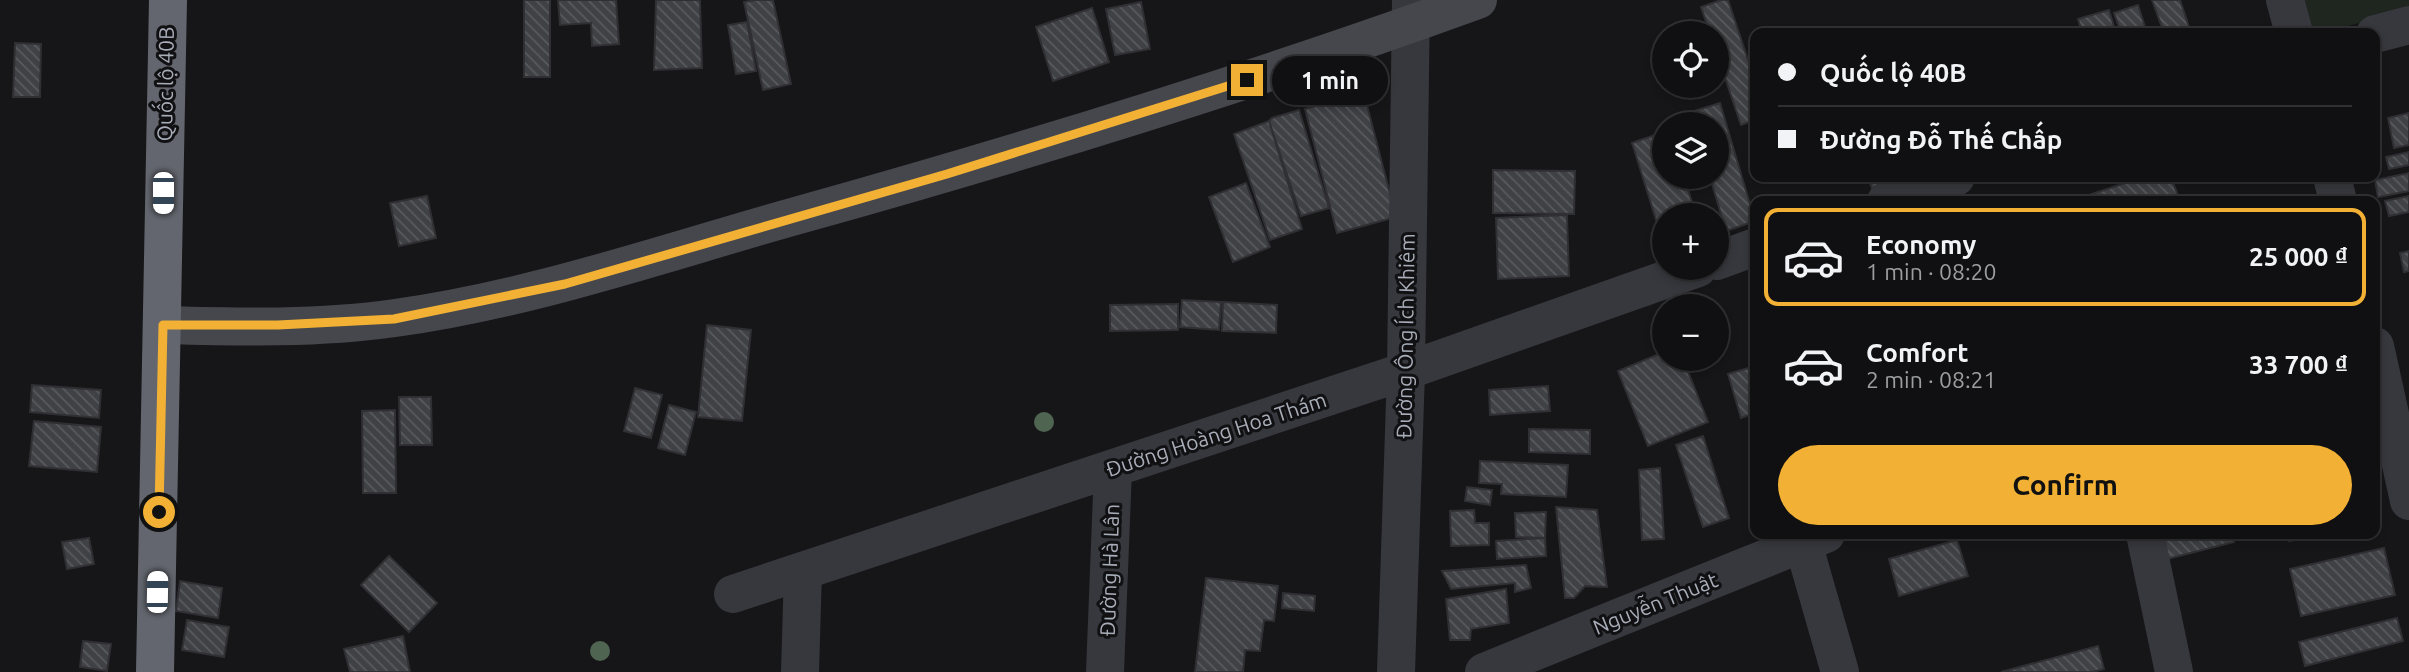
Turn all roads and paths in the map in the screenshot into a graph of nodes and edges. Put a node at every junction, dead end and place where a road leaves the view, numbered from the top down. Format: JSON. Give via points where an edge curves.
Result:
{"nodes":[{"id":1,"x":168,"y":0,"type":"edge"},
{"id":2,"x":1478,"y":0,"type":"edge"},
{"id":3,"x":2286,"y":0,"type":"edge"},
{"id":4,"x":1410,"y":12,"type":"edge"},
{"id":5,"x":2409,"y":25,"type":"edge"},
{"id":6,"x":2293,"y":28,"type":"edge"},
{"id":7,"x":2380,"y":33,"type":"edge"},
{"id":8,"x":1941,"y":182,"type":"edge"},
{"id":9,"x":1901,"y":196,"type":"edge"},
{"id":10,"x":1750,"y":249,"type":"edge"},
{"id":11,"x":1729,"y":257,"type":"edge"},
{"id":12,"x":1664,"y":280,"type":"edge"},
{"id":13,"x":163,"y":325,"type":"junction"},
{"id":14,"x":2380,"y":369,"type":"edge"},
{"id":15,"x":1406,"y":371,"type":"junction"},
{"id":16,"x":1113,"y":469,"type":"junction"},
{"id":17,"x":2409,"y":501,"type":"edge"},
{"id":18,"x":1813,"y":539,"type":"edge"},
{"id":19,"x":1815,"y":539,"type":"edge"},
{"id":20,"x":2145,"y":539,"type":"edge"},
{"id":21,"x":803,"y":571,"type":"junction"},
{"id":22,"x":733,"y":594,"type":"dead end"},
{"id":23,"x":155,"y":672,"type":"edge"},
{"id":24,"x":800,"y":672,"type":"edge"},
{"id":25,"x":1105,"y":672,"type":"edge"},
{"id":26,"x":1396,"y":672,"type":"edge"},
{"id":27,"x":1484,"y":672,"type":"edge"},
{"id":28,"x":1840,"y":672,"type":"edge"},
{"id":29,"x":2174,"y":672,"type":"edge"}],
"edges":[{"from":1,"to":13,"type":"highway","name":"Quốc lộ 40B"},
{"from":2,"to":4,"type":"street"},
{"from":3,"to":6,"type":"street"},
{"from":4,"to":13,"type":"street","via":[[1224,88],[565,284],[394,319]]},
{"from":4,"to":15,"type":"street","name":"Đường Ông Ích Khiêm"},
{"from":5,"to":7,"type":"street"},
{"from":8,"to":9,"type":"street"},
{"from":10,"to":11,"type":"street"},
{"from":12,"to":15,"type":"street","name":"Đường Hoàng Hoa Thám"},
{"from":13,"to":23,"type":"highway","name":"Quốc lộ 40B"},
{"from":14,"to":17,"type":"street"},
{"from":15,"to":16,"type":"street","name":"Đường Hoàng Hoa Thám"},
{"from":15,"to":26,"type":"street","name":"Đường Ông Ích Khiêm"},
{"from":16,"to":21,"type":"street","name":"Đường Hoàng Hoa Thám"},
{"from":16,"to":25,"type":"street","name":"Đường Hà Lân"},
{"from":18,"to":27,"type":"street","name":"Nguyễn Thuật"},
{"from":19,"to":28,"type":"street"},
{"from":20,"to":29,"type":"street"},
{"from":21,"to":22,"type":"street","name":"Đường Hoàng Hoa Thám"},
{"from":21,"to":24,"type":"street"}]}
